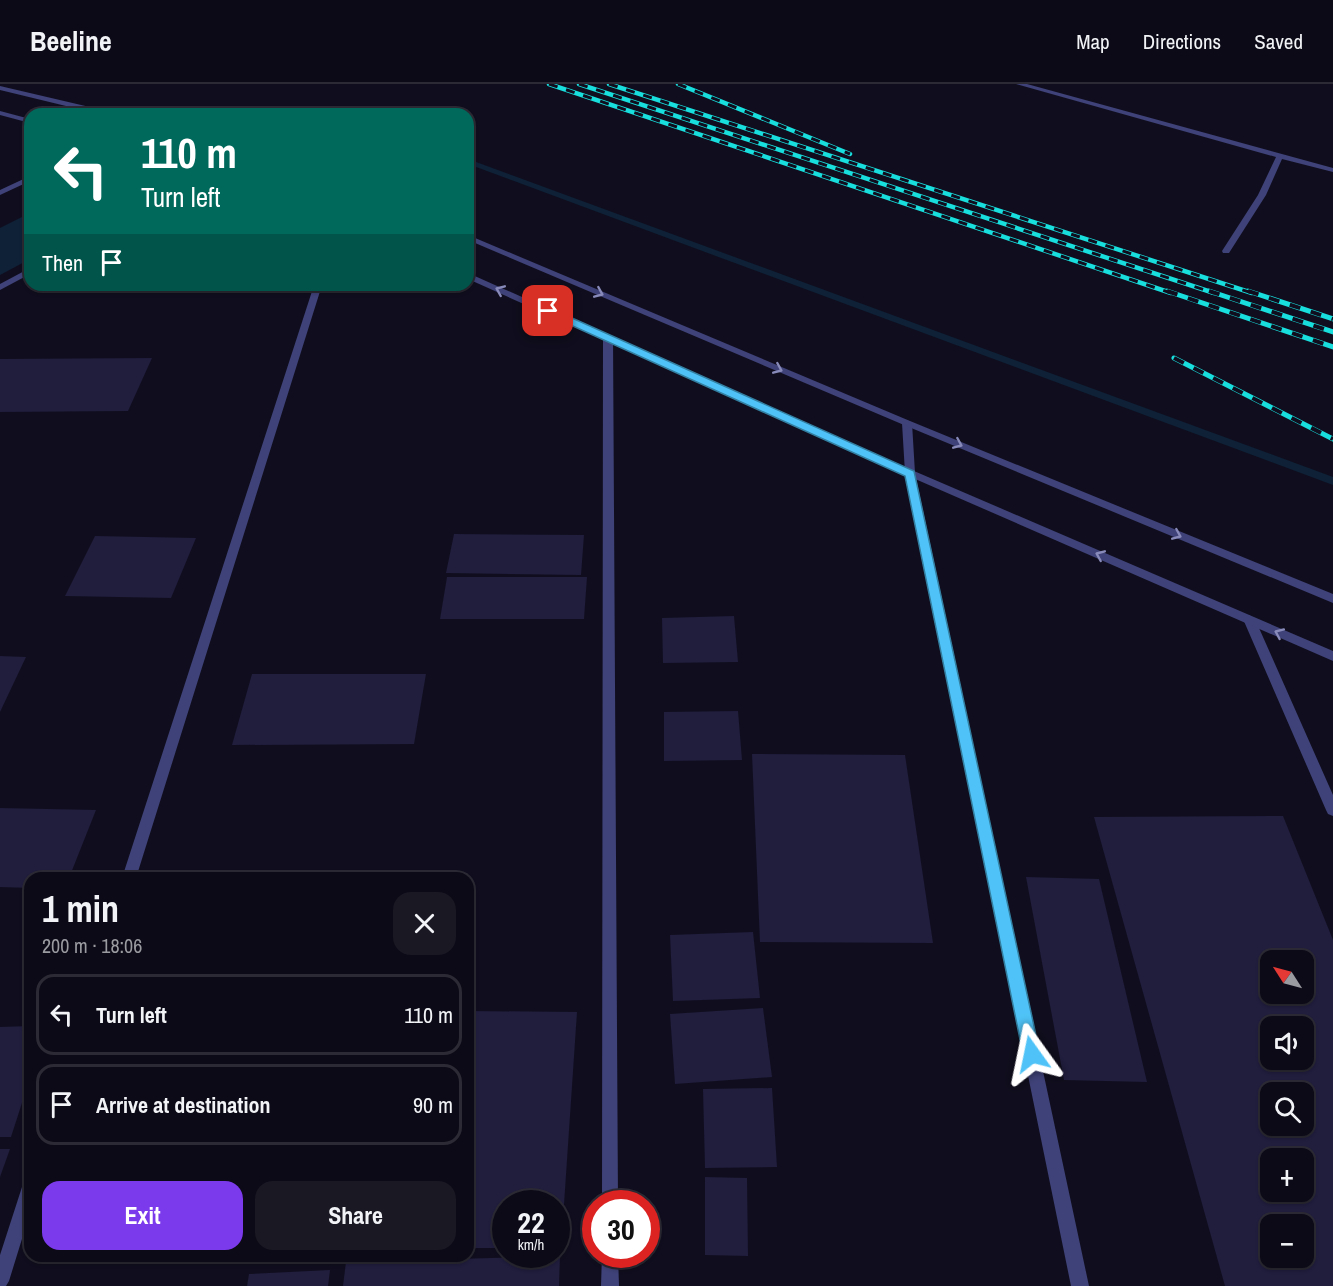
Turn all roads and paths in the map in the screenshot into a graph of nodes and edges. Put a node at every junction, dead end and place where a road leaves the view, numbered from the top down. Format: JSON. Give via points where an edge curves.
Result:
{"nodes":[{"id":1,"x":1019,"y":84,"type":"edge"},
{"id":2,"x":0,"y":88,"type":"edge"},
{"id":3,"x":83,"y":108,"type":"edge"},
{"id":4,"x":0,"y":113,"type":"edge"},
{"id":5,"x":24,"y":119,"type":"edge"},
{"id":6,"x":1280,"y":156,"type":"junction"},
{"id":7,"x":1333,"y":170,"type":"edge"},
{"id":8,"x":24,"y":181,"type":"edge"},
{"id":9,"x":0,"y":193,"type":"edge"},
{"id":10,"x":474,"y":240,"type":"edge"},
{"id":11,"x":1226,"y":251,"type":"dead end"},
{"id":12,"x":24,"y":274,"type":"edge"},
{"id":13,"x":474,"y":279,"type":"edge"},
{"id":14,"x":0,"y":287,"type":"edge"},
{"id":15,"x":316,"y":291,"type":"edge"},
{"id":16,"x":608,"y":337,"type":"junction"},
{"id":17,"x":907,"y":423,"type":"junction"},
{"id":18,"x":910,"y":474,"type":"junction"},
{"id":19,"x":1333,"y":599,"type":"edge"},
{"id":20,"x":1249,"y":620,"type":"junction"},
{"id":21,"x":1333,"y":656,"type":"edge"},
{"id":22,"x":1333,"y":810,"type":"edge"},
{"id":23,"x":131,"y":872,"type":"edge"},
{"id":24,"x":610,"y":1190,"type":"edge"},
{"id":25,"x":24,"y":1206,"type":"edge"},
{"id":26,"x":610,"y":1268,"type":"edge"},
{"id":27,"x":0,"y":1281,"type":"edge"},
{"id":28,"x":610,"y":1286,"type":"edge"},
{"id":29,"x":1080,"y":1286,"type":"edge"}],
"edges":[{"from":1,"to":6,"type":"street"},
{"from":2,"to":3,"type":"street"},
{"from":4,"to":5,"type":"street"},
{"from":6,"to":7,"type":"street"},
{"from":6,"to":11,"type":"street","via":[[1262,195]]},
{"from":8,"to":9,"type":"street"},
{"from":10,"to":17,"type":"street","one_way":true},
{"from":12,"to":14,"type":"street"},
{"from":16,"to":13,"type":"street","one_way":true},
{"from":15,"to":23,"type":"street"},
{"from":16,"to":18,"type":"street"},
{"from":16,"to":24,"type":"street"},
{"from":17,"to":18,"type":"street"},
{"from":17,"to":19,"type":"street","one_way":true},
{"from":20,"to":18,"type":"street","one_way":true},
{"from":18,"to":29,"type":"street"},
{"from":21,"to":20,"type":"street","one_way":true},
{"from":20,"to":22,"type":"street"},
{"from":25,"to":27,"type":"street"},
{"from":26,"to":28,"type":"street"}]}
